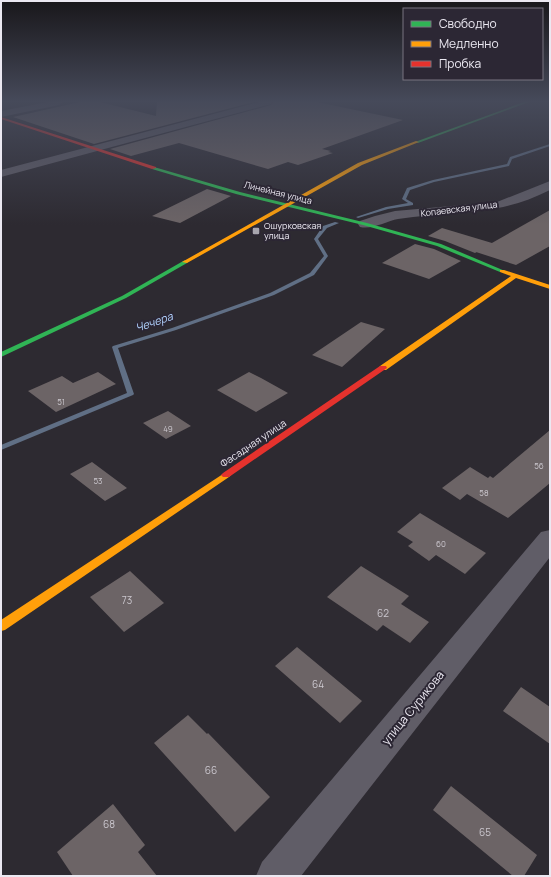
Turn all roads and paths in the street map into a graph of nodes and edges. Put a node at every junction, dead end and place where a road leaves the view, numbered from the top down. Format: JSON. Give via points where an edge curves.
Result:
{"nodes":[{"id":1,"x":74,"y":143,"type":"edge"},
{"id":2,"x":115,"y":143,"type":"edge"},
{"id":3,"x":413,"y":143,"type":"edge"},
{"id":4,"x":92,"y":149,"type":"junction"},
{"id":5,"x":1,"y":174,"type":"edge"},
{"id":6,"x":550,"y":185,"type":"edge"},
{"id":7,"x":286,"y":205,"type":"junction"},
{"id":8,"x":365,"y":224,"type":"junction"},
{"id":9,"x":515,"y":276,"type":"junction"},
{"id":10,"x":550,"y":287,"type":"edge"},
{"id":11,"x":1,"y":355,"type":"edge"},
{"id":12,"x":550,"y":539,"type":"edge"},
{"id":13,"x":1,"y":626,"type":"edge"},
{"id":14,"x":276,"y":876,"type":"edge"}],
"edges":[{"from":1,"to":4,"type":"street","name":"Линейная улица"},
{"from":2,"to":4,"type":"street"},
{"from":3,"to":7,"type":"street","via":[[382,154]]},
{"from":4,"to":5,"type":"street"},
{"from":4,"to":7,"type":"street","name":"Линейная улица"},
{"from":6,"to":8,"type":"street","name":"Копаевская улица","via":[[531,195],[489,207],[394,216]]},
{"from":7,"to":8,"type":"street","name":"Линейная улица"},
{"from":7,"to":11,"type":"street","via":[[124,297]]},
{"from":8,"to":9,"type":"street","name":"Линейная улица","via":[[439,245]]},
{"from":9,"to":10,"type":"street","name":"Линейная улица"},
{"from":9,"to":13,"type":"street","name":"Фасадная улица","via":[[363,382]]},
{"from":12,"to":14,"type":"street","name":"улица Сурикова"}]}
